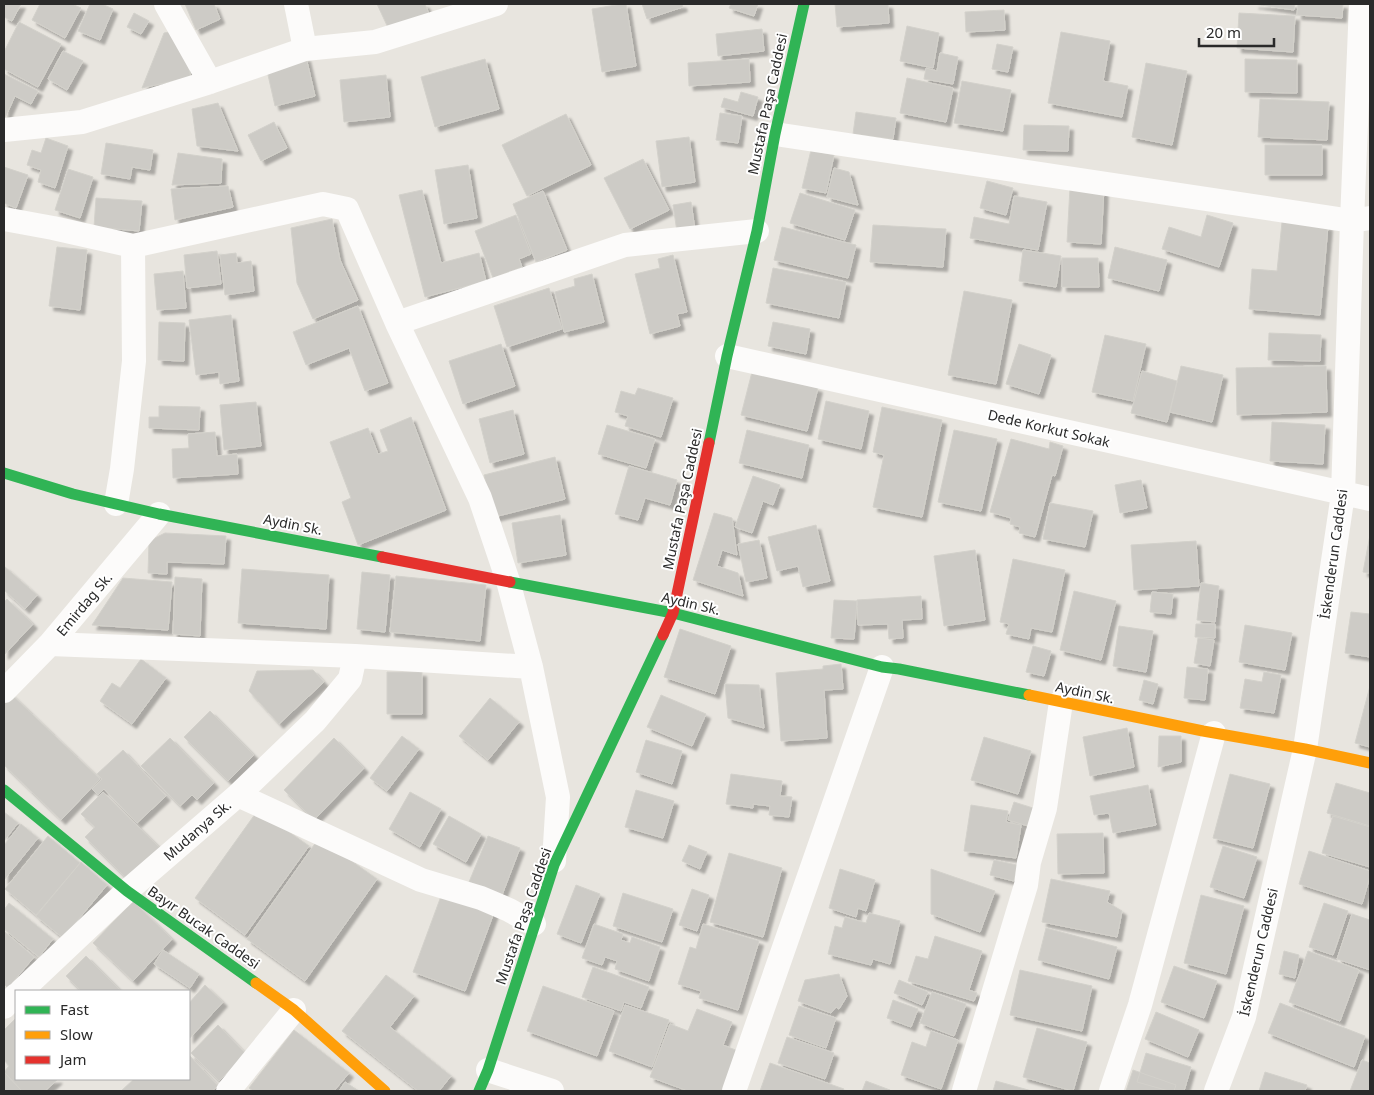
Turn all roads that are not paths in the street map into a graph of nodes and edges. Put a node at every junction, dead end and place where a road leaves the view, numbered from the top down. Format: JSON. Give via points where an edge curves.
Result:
{"nodes":[{"id":1,"x":166,"y":4,"type":"edge"},
{"id":2,"x":296,"y":4,"type":"edge"},
{"id":3,"x":496,"y":4,"type":"edge"},
{"id":4,"x":804,"y":4,"type":"edge"},
{"id":5,"x":1361,"y":4,"type":"edge"},
{"id":6,"x":305,"y":49,"type":"junction"},
{"id":7,"x":210,"y":82,"type":"junction"},
{"id":8,"x":4,"y":130,"type":"edge"},
{"id":9,"x":774,"y":134,"type":"junction"},
{"id":10,"x":4,"y":219,"type":"edge"},
{"id":11,"x":1361,"y":220,"type":"edge"},
{"id":12,"x":758,"y":231,"type":"junction"},
{"id":13,"x":133,"y":246,"type":"junction"},
{"id":14,"x":397,"y":323,"type":"junction"},
{"id":15,"x":727,"y":356,"type":"junction"},
{"id":16,"x":4,"y":473,"type":"edge"},
{"id":17,"x":1343,"y":494,"type":"junction"},
{"id":18,"x":1370,"y":499,"type":"edge"},
{"id":19,"x":116,"y":504,"type":"junction"},
{"id":20,"x":159,"y":514,"type":"junction"},
{"id":21,"x":508,"y":581,"type":"junction"},
{"id":22,"x":673,"y":613,"type":"junction"},
{"id":23,"x":50,"y":644,"type":"junction"},
{"id":24,"x":355,"y":656,"type":"junction"},
{"id":25,"x":882,"y":667,"type":"junction"},
{"id":26,"x":531,"y":668,"type":"junction"},
{"id":27,"x":4,"y":691,"type":"edge"},
{"id":28,"x":1061,"y":702,"type":"junction"},
{"id":29,"x":1214,"y":733,"type":"junction"},
{"id":30,"x":1305,"y":749,"type":"junction"},
{"id":31,"x":1370,"y":764,"type":"edge"},
{"id":32,"x":4,"y":790,"type":"edge"},
{"id":33,"x":238,"y":795,"type":"junction"},
{"id":34,"x":554,"y":865,"type":"junction"},
{"id":35,"x":127,"y":891,"type":"junction"},
{"id":36,"x":534,"y":924,"type":"junction"},
{"id":37,"x":22,"y":990,"type":"edge"},
{"id":38,"x":15,"y":996,"type":"edge"},
{"id":39,"x":4,"y":1007,"type":"edge"},
{"id":40,"x":294,"y":1010,"type":"junction"},
{"id":41,"x":488,"y":1070,"type":"junction"},
{"id":42,"x":228,"y":1091,"type":"edge"},
{"id":43,"x":385,"y":1091,"type":"edge"},
{"id":44,"x":479,"y":1091,"type":"edge"},
{"id":45,"x":552,"y":1091,"type":"edge"},
{"id":46,"x":734,"y":1091,"type":"edge"},
{"id":47,"x":964,"y":1091,"type":"edge"},
{"id":48,"x":1111,"y":1091,"type":"edge"},
{"id":49,"x":1216,"y":1091,"type":"edge"}],
"edges":[{"from":1,"to":7,"type":"street"},
{"from":2,"to":6,"type":"street"},
{"from":3,"to":6,"type":"street","via":[[375,42]]},
{"from":4,"to":9,"type":"street","name":"Mustafa Paşa Caddesi"},
{"from":5,"to":11,"type":"street","name":"İskenderun Caddesi"},
{"from":6,"to":7,"type":"street"},
{"from":7,"to":8,"type":"street","via":[[82,122]]},
{"from":9,"to":11,"type":"street"},
{"from":9,"to":12,"type":"street","name":"Mustafa Paşa Caddesi"},
{"from":10,"to":13,"type":"street"},
{"from":11,"to":17,"type":"street","name":"İskenderun Caddesi"},
{"from":12,"to":14,"type":"street","via":[[625,245]]},
{"from":12,"to":15,"type":"street","name":"Mustafa Paşa Caddesi"},
{"from":13,"to":14,"type":"street","via":[[323,204],[347,209]]},
{"from":13,"to":19,"type":"street","via":[[134,361]]},
{"from":14,"to":21,"type":"street","via":[[480,498]]},
{"from":15,"to":17,"type":"street","name":"Dede Korkut Sokak"},
{"from":15,"to":22,"type":"street","name":"Mustafa Paşa Caddesi"},
{"from":16,"to":19,"type":"street","name":"Aydin Sk."},
{"from":17,"to":18,"type":"street","name":"Dede Korkut Sokak"},
{"from":17,"to":30,"type":"street","name":"İskenderun Caddesi"},
{"from":19,"to":20,"type":"street","name":"Aydin Sk."},
{"from":20,"to":21,"type":"street","name":"Aydin Sk."},
{"from":20,"to":23,"type":"street","name":"Emirdag Sk."},
{"from":21,"to":22,"type":"street","name":"Aydin Sk."},
{"from":21,"to":26,"type":"street"},
{"from":22,"to":25,"type":"street","name":"Aydin Sk."},
{"from":22,"to":34,"type":"street","name":"Mustafa Paşa Caddesi"},
{"from":23,"to":24,"type":"street"},
{"from":23,"to":27,"type":"street","name":"Emirdag Sk."},
{"from":24,"to":26,"type":"street"},
{"from":24,"to":33,"type":"street","name":"Mudanya Sk.","via":[[350,679],[316,721]]},
{"from":25,"to":28,"type":"street","name":"Aydin Sk."},
{"from":25,"to":46,"type":"street"},
{"from":26,"to":34,"type":"street","via":[[558,797]]},
{"from":28,"to":29,"type":"street","name":"Aydin Sk."},
{"from":28,"to":47,"type":"street","via":[[1045,808],[1029,862],[1026,885]]},
{"from":29,"to":30,"type":"street","name":"Aydin Sk."},
{"from":29,"to":48,"type":"street","via":[[1140,1005]]},
{"from":30,"to":31,"type":"street","name":"Aydin Sk."},
{"from":30,"to":49,"type":"street","name":"İskenderun Caddesi","via":[[1244,1017]]},
{"from":32,"to":35,"type":"street","name":"Bayır Bucak Caddesi"},
{"from":33,"to":35,"type":"street","name":"Mudanya Sk."},
{"from":33,"to":36,"type":"street","via":[[421,880],[480,898]]},
{"from":34,"to":36,"type":"street","name":"Mustafa Paşa Caddesi"},
{"from":35,"to":37,"type":"street","name":"Mudanya Sk."},
{"from":35,"to":40,"type":"street","name":"Bayır Bucak Caddesi"},
{"from":36,"to":41,"type":"street","name":"Mustafa Paşa Caddesi"},
{"from":38,"to":39,"type":"street"},
{"from":40,"to":42,"type":"street"},
{"from":40,"to":43,"type":"street","name":"Bayır Bucak Caddesi"},
{"from":41,"to":44,"type":"street","name":"Mustafa Paşa Caddesi"},
{"from":41,"to":45,"type":"street"}]}
